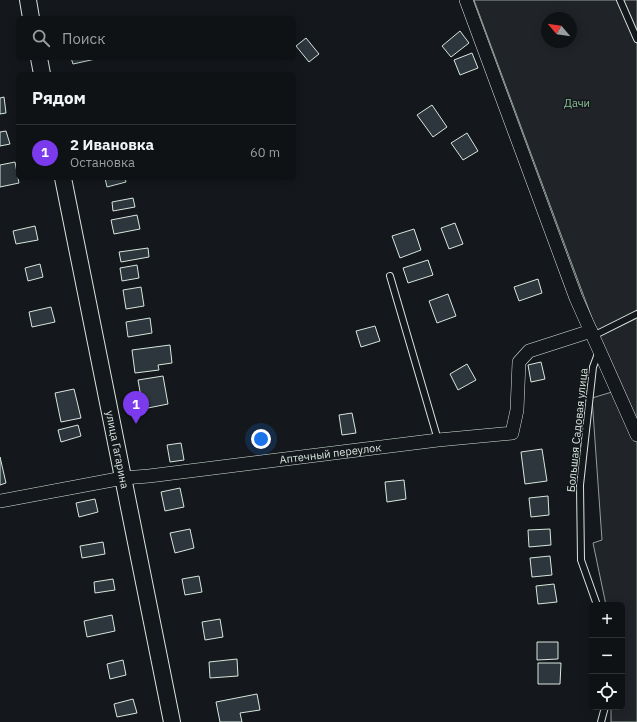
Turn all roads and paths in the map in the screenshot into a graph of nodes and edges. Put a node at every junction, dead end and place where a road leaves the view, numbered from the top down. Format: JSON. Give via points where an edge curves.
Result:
{"nodes":[{"id":1,"x":28,"y":0,"type":"edge"},
{"id":2,"x":466,"y":0,"type":"edge"},
{"id":3,"x":620,"y":0,"type":"edge"},
{"id":4,"x":31,"y":16,"type":"edge"},
{"id":5,"x":637,"y":39,"type":"edge"},
{"id":6,"x":39,"y":60,"type":"edge"},
{"id":7,"x":42,"y":72,"type":"edge"},
{"id":8,"x":63,"y":180,"type":"edge"},
{"id":9,"x":390,"y":276,"type":"dead end"},
{"id":10,"x":637,"y":314,"type":"edge"},
{"id":11,"x":592,"y":333,"type":"junction"},
{"id":12,"x":600,"y":350,"type":"junction"},
{"id":13,"x":637,"y":435,"type":"edge"},
{"id":14,"x":438,"y":440,"type":"junction"},
{"id":15,"x":123,"y":478,"type":"junction"},
{"id":16,"x":0,"y":501,"type":"edge"},
{"id":17,"x":596,"y":602,"type":"edge"},
{"id":18,"x":604,"y":710,"type":"edge"},
{"id":19,"x":172,"y":722,"type":"edge"},
{"id":20,"x":601,"y":722,"type":"edge"}],
"edges":[{"from":1,"to":4,"type":"street"},
{"from":2,"to":11,"type":"street","via":[[576,298]]},
{"from":3,"to":5,"type":"lane"},
{"from":6,"to":7,"type":"street"},
{"from":8,"to":15,"type":"street","name":"улица Гагарина"},
{"from":9,"to":14,"type":"lane"},
{"from":10,"to":11,"type":"lane"},
{"from":11,"to":12,"type":"street"},
{"from":11,"to":14,"type":"street","name":"Аптечный переулок","via":[[529,351],[519,362],[517,410],[512,433]]},
{"from":12,"to":13,"type":"street"},
{"from":12,"to":17,"type":"lane","name":"Большая Садовая улица","via":[[593,367],[580,485],[581,560]]},
{"from":14,"to":15,"type":"street","name":"Аптечный переулок"},
{"from":15,"to":16,"type":"street","name":"Аптечный переулок"},
{"from":15,"to":19,"type":"street","name":"улица Гагарина"},
{"from":18,"to":20,"type":"lane"}]}
